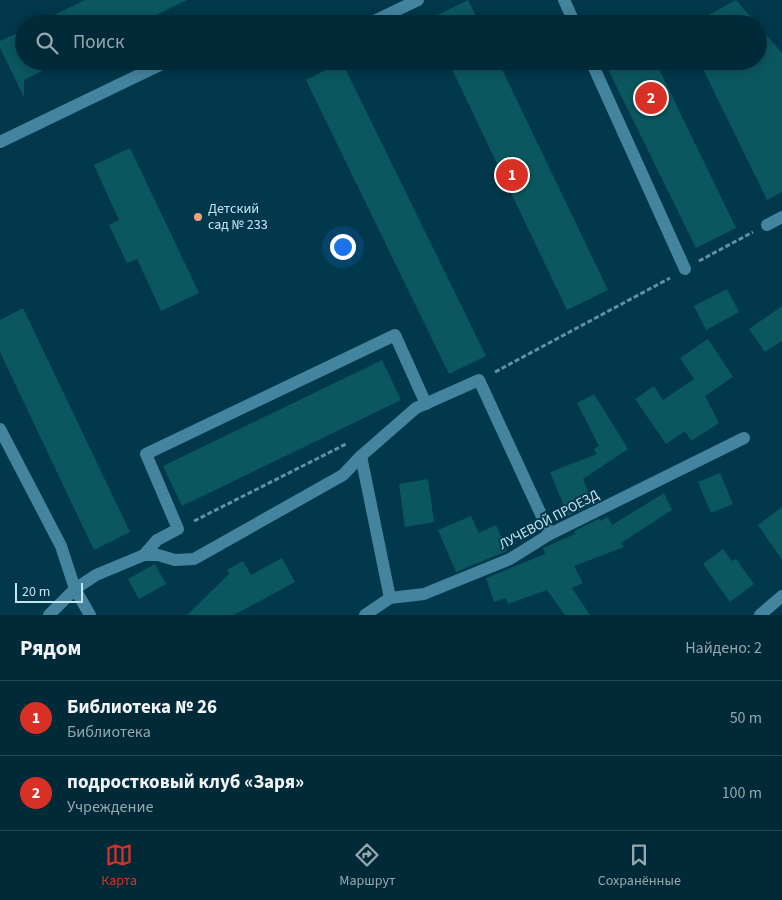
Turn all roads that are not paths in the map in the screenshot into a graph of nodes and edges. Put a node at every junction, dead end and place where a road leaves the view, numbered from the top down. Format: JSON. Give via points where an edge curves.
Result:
{"nodes":[{"id":1,"x":418,"y":0,"type":"edge"},
{"id":2,"x":564,"y":0,"type":"edge"},
{"id":3,"x":387,"y":15,"type":"edge"},
{"id":4,"x":570,"y":15,"type":"edge"},
{"id":5,"x":149,"y":70,"type":"edge"},
{"id":6,"x":595,"y":70,"type":"edge"},
{"id":7,"x":0,"y":142,"type":"edge"},
{"id":8,"x":782,"y":217,"type":"edge"},
{"id":9,"x":767,"y":225,"type":"road end"},
{"id":10,"x":685,"y":270,"type":"road end"},
{"id":11,"x":426,"y":404,"type":"junction"},
{"id":12,"x":0,"y":429,"type":"edge"},
{"id":13,"x":744,"y":438,"type":"dead end"},
{"id":14,"x":361,"y":456,"type":"junction"},
{"id":15,"x":550,"y":534,"type":"junction"},
{"id":16,"x":144,"y":555,"type":"junction"},
{"id":17,"x":74,"y":590,"type":"junction"},
{"id":18,"x":782,"y":596,"type":"edge"},
{"id":19,"x":390,"y":598,"type":"junction"},
{"id":20,"x":49,"y":615,"type":"edge"},
{"id":21,"x":90,"y":615,"type":"edge"},
{"id":22,"x":365,"y":615,"type":"edge"},
{"id":23,"x":760,"y":615,"type":"edge"}],
"edges":[{"from":1,"to":3,"type":"street"},
{"from":2,"to":4,"type":"street"},
{"from":5,"to":7,"type":"street"},
{"from":6,"to":10,"type":"street"},
{"from":8,"to":9,"type":"street"},
{"from":11,"to":14,"type":"street","via":[[416,408]]},
{"from":11,"to":15,"type":"street","via":[[479,380]]},
{"from":11,"to":16,"type":"street","via":[[395,336],[146,454],[178,529],[157,540]]},
{"from":12,"to":17,"type":"street","via":[[61,546]]},
{"from":13,"to":15,"type":"street","name":"ЛУЧЕВОЙ ПРОЕЗД"},
{"from":14,"to":16,"type":"street","via":[[343,475],[194,559],[175,560]]},
{"from":14,"to":19,"type":"street"},
{"from":15,"to":19,"type":"street","name":"ЛУЧЕВОЙ ПРОЕЗД","via":[[510,559],[424,594]]},
{"from":16,"to":17,"type":"street","via":[[96,574]]},
{"from":17,"to":20,"type":"street"},
{"from":17,"to":21,"type":"street"},
{"from":18,"to":23,"type":"street"},
{"from":19,"to":22,"type":"street","name":"ЛУЧЕВОЙ ПРОЕЗД"}]}
